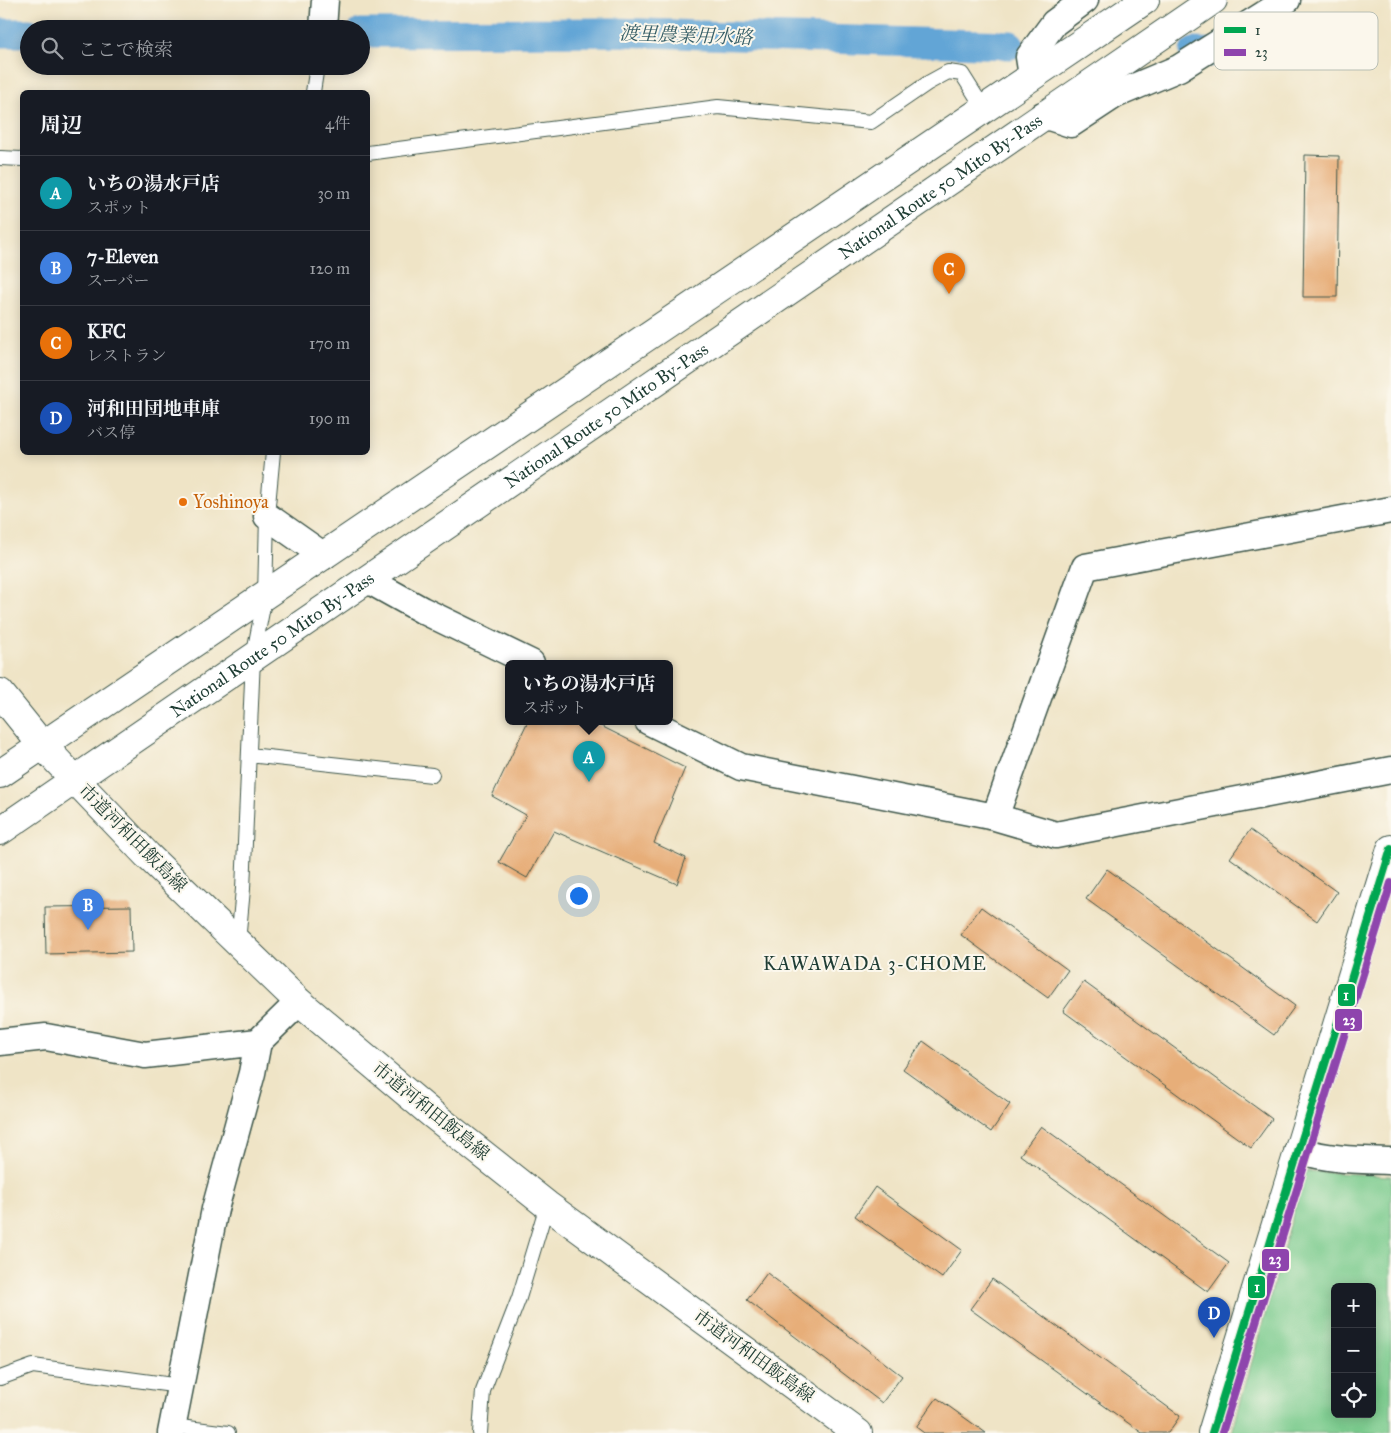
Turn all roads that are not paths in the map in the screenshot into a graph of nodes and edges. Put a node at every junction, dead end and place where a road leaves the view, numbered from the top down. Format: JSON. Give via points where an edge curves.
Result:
{"nodes":[{"id":1,"x":1085,"y":0,"type":"edge"},
{"id":2,"x":1145,"y":0,"type":"edge"},
{"id":3,"x":1213,"y":0,"type":"edge"},
{"id":4,"x":1286,"y":0,"type":"edge"},
{"id":5,"x":1267,"y":12,"type":"edge"},
{"id":6,"x":1214,"y":46,"type":"edge"},
{"id":7,"x":316,"y":75,"type":"edge"},
{"id":8,"x":1032,"y":76,"type":"junction"},
{"id":9,"x":313,"y":90,"type":"edge"},
{"id":10,"x":984,"y":109,"type":"junction"},
{"id":11,"x":1043,"y":115,"type":"junction"},
{"id":12,"x":370,"y":153,"type":"edge"},
{"id":13,"x":0,"y":158,"type":"edge"},
{"id":14,"x":20,"y":159,"type":"edge"},
{"id":15,"x":273,"y":455,"type":"edge"},
{"id":16,"x":1391,"y":510,"type":"edge"},
{"id":17,"x":267,"y":516,"type":"junction"},
{"id":18,"x":324,"y":556,"type":"junction"},
{"id":19,"x":368,"y":580,"type":"junction"},
{"id":20,"x":265,"y":596,"type":"junction"},
{"id":21,"x":253,"y":658,"type":"junction"},
{"id":22,"x":525,"y":660,"type":"edge"},
{"id":23,"x":0,"y":693,"type":"edge"},
{"id":24,"x":656,"y":725,"type":"edge"},
{"id":25,"x":42,"y":745,"type":"junction"},
{"id":26,"x":249,"y":755,"type":"junction"},
{"id":27,"x":1391,"y":770,"type":"edge"},
{"id":28,"x":0,"y":774,"type":"edge"},
{"id":29,"x":432,"y":775,"type":"dead end"},
{"id":30,"x":75,"y":780,"type":"junction"},
{"id":31,"x":995,"y":817,"type":"junction"},
{"id":32,"x":0,"y":831,"type":"edge"},
{"id":33,"x":1391,"y":849,"type":"edge"},
{"id":34,"x":238,"y":943,"type":"junction"},
{"id":35,"x":299,"y":1002,"type":"junction"},
{"id":36,"x":0,"y":1042,"type":"edge"},
{"id":37,"x":258,"y":1042,"type":"junction"},
{"id":38,"x":1298,"y":1150,"type":"junction"},
{"id":39,"x":1391,"y":1161,"type":"edge"},
{"id":40,"x":547,"y":1204,"type":"junction"},
{"id":41,"x":0,"y":1378,"type":"edge"},
{"id":42,"x":180,"y":1386,"type":"junction"},
{"id":43,"x":171,"y":1429,"type":"edge"},
{"id":44,"x":228,"y":1433,"type":"edge"},
{"id":45,"x":480,"y":1433,"type":"edge"},
{"id":46,"x":858,"y":1433,"type":"edge"},
{"id":47,"x":1212,"y":1433,"type":"edge"}],
"edges":[{"from":1,"to":8,"type":"street","via":[[1054,23],[1029,57]]},
{"from":2,"to":8,"type":"main road"},
{"from":3,"to":11,"type":"main road","name":"National Route 50 Mito By-Pass"},
{"from":4,"to":5,"type":"street"},
{"from":6,"to":11,"type":"street","via":[[1179,68],[1116,95],[1071,124]]},
{"from":7,"to":9,"type":"lane"},
{"from":8,"to":10,"type":"main road"},
{"from":10,"to":12,"type":"lane","via":[[962,74],[948,72],[871,122],[718,107]]},
{"from":10,"to":18,"type":"main road"},
{"from":11,"to":19,"type":"main road","name":"National Route 50 Mito By-Pass"},
{"from":13,"to":14,"type":"lane"},
{"from":15,"to":17,"type":"lane"},
{"from":16,"to":31,"type":"street","via":[[1085,567]]},
{"from":17,"to":18,"type":"street"},
{"from":17,"to":20,"type":"lane"},
{"from":18,"to":20,"type":"main road"},
{"from":19,"to":21,"type":"main road","name":"National Route 50 Mito By-Pass"},
{"from":19,"to":22,"type":"street"},
{"from":20,"to":21,"type":"lane"},
{"from":20,"to":25,"type":"main road"},
{"from":21,"to":26,"type":"lane"},
{"from":21,"to":30,"type":"main road","name":"National Route 50 Mito By-Pass"},
{"from":23,"to":25,"type":"main road","name":"市道河和田飯島線"},
{"from":24,"to":31,"type":"street","via":[[741,767]]},
{"from":25,"to":28,"type":"main road"},
{"from":25,"to":30,"type":"main road","name":"市道河和田飯島線"},
{"from":26,"to":29,"type":"lane"},
{"from":26,"to":34,"type":"lane"},
{"from":27,"to":31,"type":"street","via":[[1056,835]]},
{"from":30,"to":32,"type":"main road","name":"National Route 50 Mito By-Pass"},
{"from":30,"to":34,"type":"main road","name":"市道河和田飯島線"},
{"from":33,"to":38,"type":"main road"},
{"from":34,"to":35,"type":"main road","name":"市道河和田飯島線"},
{"from":35,"to":37,"type":"street"},
{"from":35,"to":40,"type":"main road","name":"市道河和田飯島線","via":[[432,1114]]},
{"from":36,"to":37,"type":"street","via":[[46,1037],[145,1055]]},
{"from":37,"to":42,"type":"street","via":[[215,1209]]},
{"from":38,"to":39,"type":"street","via":[[1333,1159]]},
{"from":38,"to":47,"type":"main road"},
{"from":40,"to":45,"type":"lane","via":[[519,1298],[483,1391]]},
{"from":40,"to":46,"type":"main road","name":"市道河和田飯島線"},
{"from":41,"to":42,"type":"lane","via":[[33,1366]]},
{"from":42,"to":43,"type":"street"},
{"from":43,"to":44,"type":"lane"}]}
